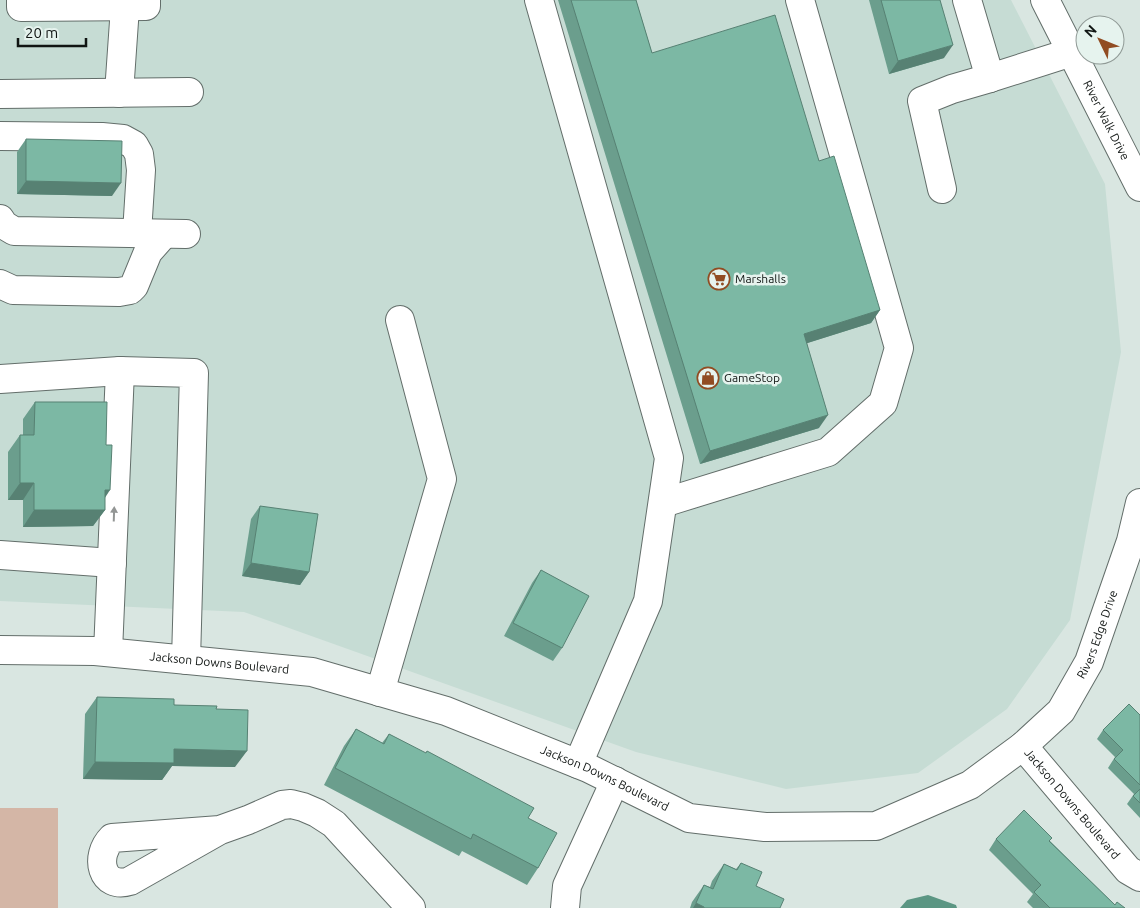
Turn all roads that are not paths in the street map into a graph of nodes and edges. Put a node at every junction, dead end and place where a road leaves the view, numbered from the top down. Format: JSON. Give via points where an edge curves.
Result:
{"nodes":[{"id":1,"x":21,"y":0,"type":"edge"},
{"id":2,"x":539,"y":0,"type":"edge"},
{"id":3,"x":800,"y":0,"type":"edge"},
{"id":4,"x":967,"y":0,"type":"edge"},
{"id":5,"x":1045,"y":0,"type":"edge"},
{"id":6,"x":136,"y":3,"type":"edge"},
{"id":7,"x":1072,"y":52,"type":"junction"},
{"id":8,"x":990,"y":78,"type":"junction"},
{"id":9,"x":189,"y":92,"type":"dead end"},
{"id":10,"x":119,"y":93,"type":"junction"},
{"id":11,"x":0,"y":94,"type":"edge"},
{"id":12,"x":0,"y":136,"type":"edge"},
{"id":13,"x":1140,"y":187,"type":"edge"},
{"id":14,"x":942,"y":189,"type":"dead end"},
{"id":15,"x":0,"y":219,"type":"edge"},
{"id":16,"x":162,"y":234,"type":"junction"},
{"id":17,"x":0,"y":284,"type":"edge"},
{"id":18,"x":400,"y":320,"type":"dead end"},
{"id":19,"x":120,"y":371,"type":"junction"},
{"id":20,"x":0,"y":380,"type":"edge"},
{"id":21,"x":662,"y":503,"type":"junction"},
{"id":22,"x":1140,"y":503,"type":"edge"},
{"id":23,"x":0,"y":556,"type":"edge"},
{"id":24,"x":112,"y":563,"type":"junction"},
{"id":25,"x":0,"y":650,"type":"edge"},
{"id":26,"x":108,"y":652,"type":"junction"},
{"id":27,"x":186,"y":660,"type":"junction"},
{"id":28,"x":380,"y":692,"type":"junction"},
{"id":29,"x":1024,"y":746,"type":"junction"},
{"id":30,"x":578,"y":764,"type":"junction"},
{"id":31,"x":615,"y":781,"type":"junction"},
{"id":32,"x":220,"y":830,"type":"dead end"},
{"id":33,"x":1140,"y":877,"type":"edge"},
{"id":34,"x":411,"y":908,"type":"edge"},
{"id":35,"x":564,"y":908,"type":"edge"}],
"edges":[{"from":1,"to":6,"type":"street","via":[[21,7]]},
{"from":2,"to":21,"type":"street","via":[[669,458]]},
{"from":3,"to":21,"type":"street","via":[[899,348],[883,403],[828,452]]},
{"from":4,"to":8,"type":"street"},
{"from":5,"to":7,"type":"street","name":"River Walk Drive"},
{"from":6,"to":10,"type":"street"},
{"from":7,"to":8,"type":"street"},
{"from":7,"to":13,"type":"street","name":"River Walk Drive"},
{"from":8,"to":14,"type":"street","via":[[922,101]]},
{"from":9,"to":10,"type":"street"},
{"from":10,"to":11,"type":"street"},
{"from":12,"to":16,"type":"street","via":[[102,137],[123,139],[134,145]]},
{"from":15,"to":16,"type":"street","via":[[14,231]]},
{"from":16,"to":17,"type":"street","via":[[148,252],[130,290],[13,290]]},
{"from":18,"to":28,"type":"street","via":[[442,479]]},
{"from":19,"to":20,"type":"street"},
{"from":24,"to":19,"type":"street","one_way":true},
{"from":19,"to":27,"type":"street","via":[[194,373]]},
{"from":21,"to":30,"type":"street","via":[[648,601]]},
{"from":22,"to":29,"type":"street","name":"Rivers Edge Drive","via":[[1131,541],[1089,662],[1061,711]]},
{"from":23,"to":24,"type":"street"},
{"from":24,"to":26,"type":"street"},
{"from":25,"to":26,"type":"street","name":"Jackson Downs Boulevard"},
{"from":26,"to":27,"type":"street","name":"Jackson Downs Boulevard"},
{"from":27,"to":28,"type":"street","name":"Jackson Downs Boulevard","via":[[312,672]]},
{"from":28,"to":30,"type":"street","name":"Jackson Downs Boulevard","via":[[446,711]]},
{"from":29,"to":31,"type":"street","name":"Jackson Downs Boulevard","via":[[970,785],[876,826],[766,827],[689,818]]},
{"from":29,"to":33,"type":"street","name":"Jackson Downs Boulevard","via":[[1128,870]]},
{"from":30,"to":31,"type":"street","name":"Jackson Downs Boulevard"},
{"from":31,"to":35,"type":"street","via":[[567,886]]},
{"from":32,"to":34,"type":"street","via":[[282,805],[303,807],[334,824]]}]}
